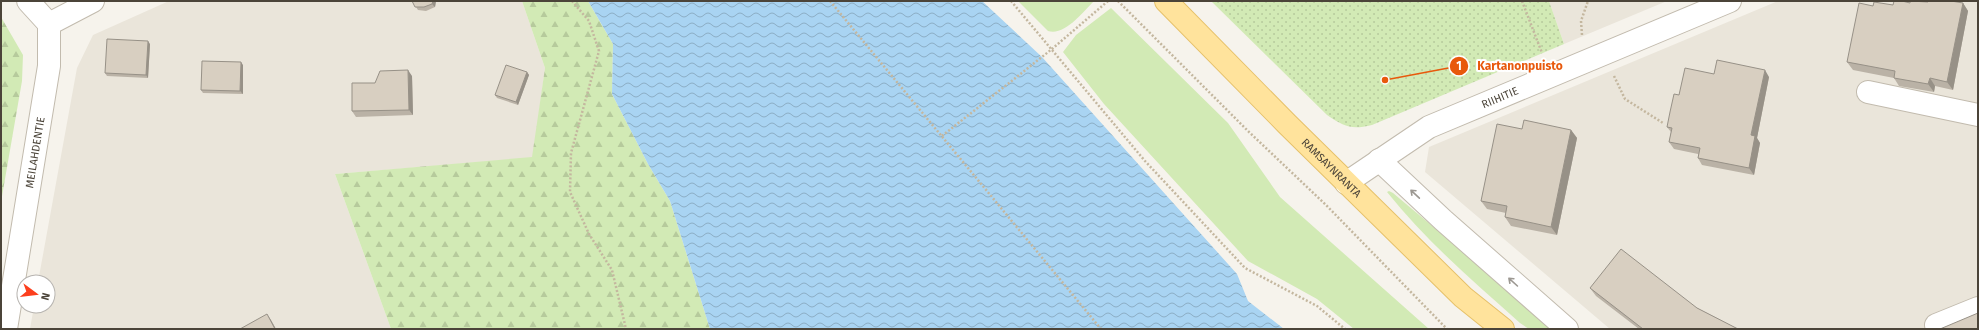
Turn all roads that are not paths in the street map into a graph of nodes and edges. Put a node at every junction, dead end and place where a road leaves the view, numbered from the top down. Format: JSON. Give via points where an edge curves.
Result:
{"nodes":[{"id":1,"x":28,"y":1,"type":"edge"},
{"id":2,"x":93,"y":1,"type":"edge"},
{"id":3,"x":1166,"y":1,"type":"edge"},
{"id":4,"x":1730,"y":1,"type":"edge"},
{"id":5,"x":49,"y":24,"type":"junction"},
{"id":6,"x":1868,"y":92,"type":"dead end"},
{"id":7,"x":1978,"y":115,"type":"edge"},
{"id":8,"x":1379,"y":160,"type":"junction"},
{"id":9,"x":1346,"y":183,"type":"junction"},
{"id":10,"x":1978,"y":308,"type":"edge"},
{"id":11,"x":1936,"y":325,"type":"dead end"},
{"id":12,"x":6,"y":329,"type":"edge"},
{"id":13,"x":1503,"y":329,"type":"edge"},
{"id":14,"x":1567,"y":329,"type":"edge"}],
"edges":[{"from":1,"to":5,"type":"street"},
{"from":2,"to":5,"type":"street"},
{"from":3,"to":9,"type":"main road","name":"RAMSAYNRANTA"},
{"from":4,"to":8,"type":"street","name":"RIIHITIE","via":[[1429,127]]},
{"from":5,"to":12,"type":"street","name":"MEILAHDENTIE","via":[[49,66]]},
{"from":6,"to":7,"type":"street"},
{"from":8,"to":9,"type":"street","name":"RIIHITIE"},
{"from":14,"to":8,"type":"street","one_way":true},
{"from":9,"to":13,"type":"main road","name":"RAMSAYNRANTA","via":[[1463,297]]},
{"from":10,"to":11,"type":"street"}]}
